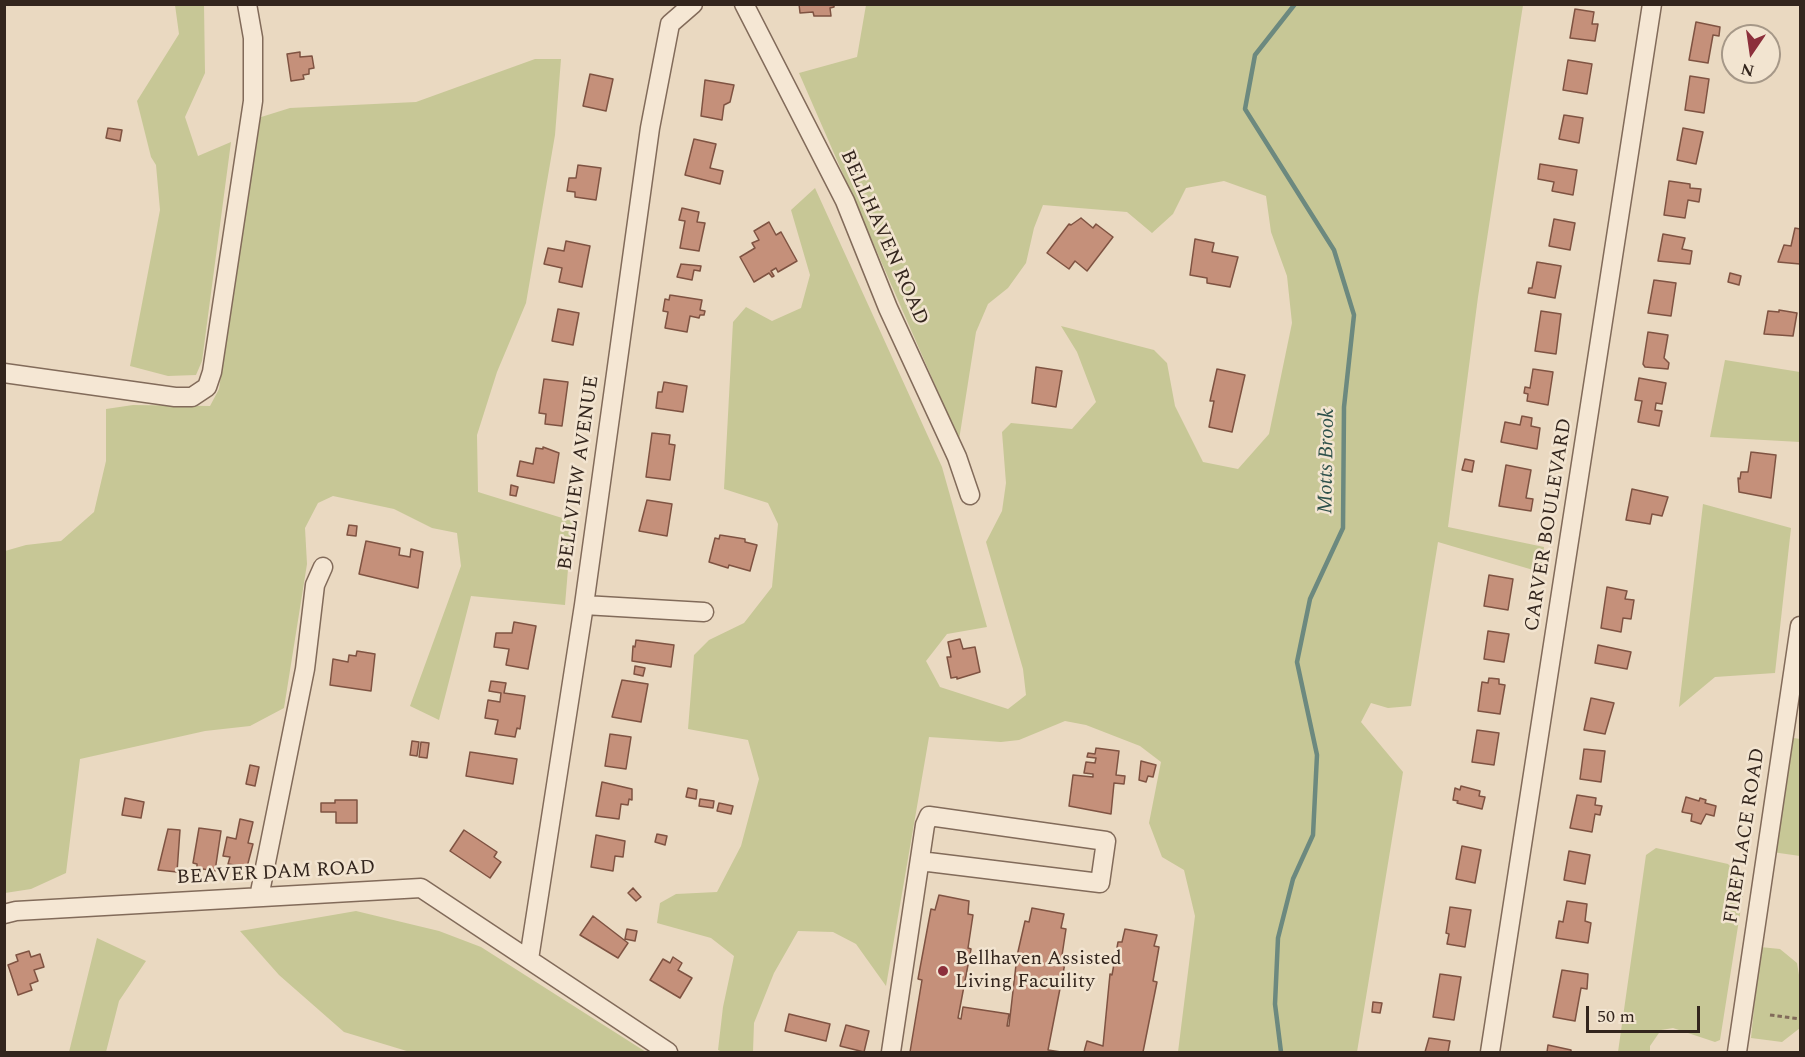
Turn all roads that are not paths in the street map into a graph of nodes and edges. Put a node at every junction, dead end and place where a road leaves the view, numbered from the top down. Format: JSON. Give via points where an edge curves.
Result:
{"nodes":[{"id":1,"x":247,"y":4,"type":"edge"},
{"id":2,"x":693,"y":4,"type":"edge"},
{"id":3,"x":744,"y":4,"type":"edge"},
{"id":4,"x":1652,"y":4,"type":"edge"},
{"id":5,"x":4,"y":373,"type":"edge"},
{"id":6,"x":970,"y":495,"type":"dead end"},
{"id":7,"x":323,"y":567,"type":"dead end"},
{"id":8,"x":584,"y":605,"type":"junction"},
{"id":9,"x":704,"y":612,"type":"dead end"},
{"id":10,"x":1800,"y":626,"type":"edge"},
{"id":11,"x":920,"y":861,"type":"junction"},
{"id":12,"x":259,"y":897,"type":"junction"},
{"id":13,"x":4,"y":914,"type":"edge"},
{"id":14,"x":529,"y":959,"type":"junction"},
{"id":15,"x":668,"y":1053,"type":"edge"},
{"id":16,"x":891,"y":1053,"type":"edge"},
{"id":17,"x":1490,"y":1053,"type":"edge"},
{"id":18,"x":1737,"y":1053,"type":"edge"}],
"edges":[{"from":1,"to":5,"type":"street","via":[[253,38],[253,101],[207,387],[192,397],[175,397]]},
{"from":2,"to":8,"type":"street","name":"BELLVIEW AVENUE","via":[[670,24],[650,128]]},
{"from":3,"to":6,"type":"street","name":"BELLHAVEN ROAD","via":[[845,201],[888,308],[959,461]]},
{"from":4,"to":17,"type":"street","name":"CARVER BOULEVARD"},
{"from":7,"to":12,"type":"street","via":[[315,585],[305,669]]},
{"from":8,"to":9,"type":"street"},
{"from":8,"to":14,"type":"street","name":"BELLVIEW AVENUE"},
{"from":10,"to":18,"type":"street","name":"FIREPLACE ROAD"},
{"from":11,"to":11,"type":"street","via":[[929,816],[1106,841],[1100,883]]},
{"from":11,"to":16,"type":"street"},
{"from":12,"to":13,"type":"street","name":"BEAVER DAM ROAD"},
{"from":12,"to":14,"type":"street","name":"BEAVER DAM ROAD","via":[[421,888]]},
{"from":14,"to":15,"type":"street","name":"BEAVER DAM ROAD"}]}
